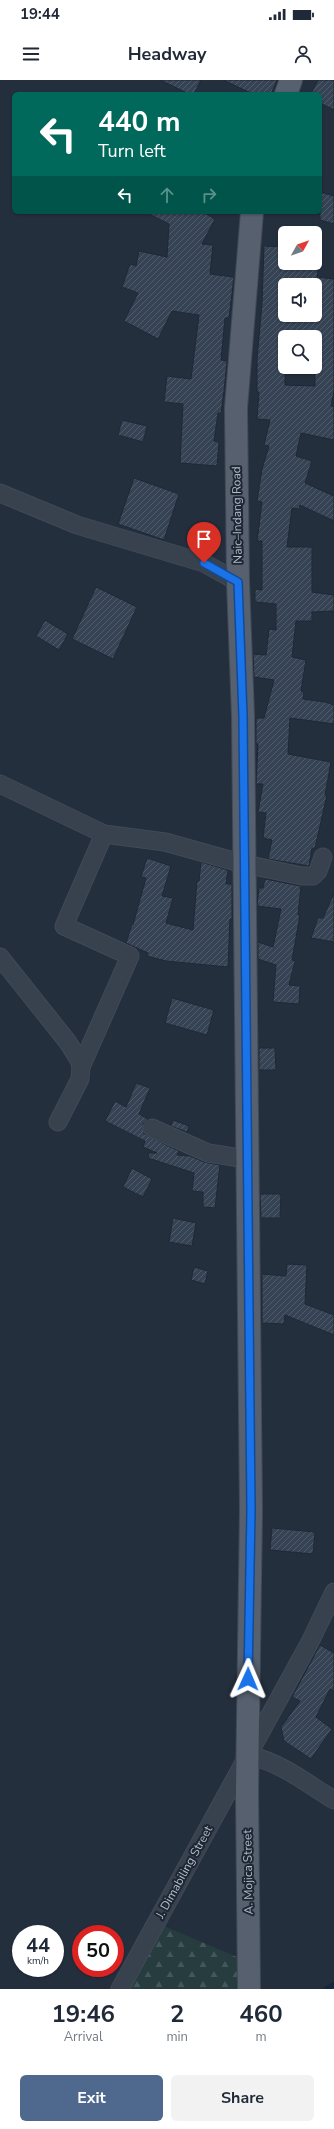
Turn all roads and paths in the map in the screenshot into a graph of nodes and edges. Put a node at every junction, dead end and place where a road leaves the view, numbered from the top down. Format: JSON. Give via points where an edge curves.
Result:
{"nodes":[{"id":1,"x":291,"y":80,"type":"edge"},
{"id":2,"x":287,"y":92,"type":"edge"},
{"id":3,"x":252,"y":214,"type":"edge"},
{"id":4,"x":0,"y":493,"type":"edge"},
{"id":5,"x":238,"y":582,"type":"junction"},
{"id":6,"x":0,"y":784,"type":"edge"},
{"id":7,"x":104,"y":834,"type":"junction"},
{"id":8,"x":323,"y":857,"type":"dead end"},
{"id":9,"x":244,"y":864,"type":"junction"},
{"id":10,"x":0,"y":957,"type":"edge"},
{"id":11,"x":81,"y":1067,"type":"junction"},
{"id":12,"x":58,"y":1122,"type":"dead end"},
{"id":13,"x":152,"y":1128,"type":"dead end"},
{"id":14,"x":247,"y":1159,"type":"junction"},
{"id":15,"x":334,"y":1592,"type":"edge"},
{"id":16,"x":247,"y":1755,"type":"junction"},
{"id":17,"x":334,"y":1800,"type":"edge"},
{"id":18,"x":120,"y":1989,"type":"edge"},
{"id":19,"x":249,"y":1989,"type":"edge"}],
"edges":[{"from":1,"to":2,"type":"main road"},
{"from":3,"to":5,"type":"main road","name":"Naic–Indang Road","via":[[236,408]]},
{"from":4,"to":5,"type":"street","via":[[77,525],[204,563]]},
{"from":5,"to":9,"type":"main road","name":"Naic–Indang Road","via":[[243,716]]},
{"from":6,"to":7,"type":"street"},
{"from":7,"to":9,"type":"street","via":[[165,842]]},
{"from":7,"to":11,"type":"street","via":[[64,926],[130,956]]},
{"from":8,"to":9,"type":"street","via":[[318,871],[313,876]]},
{"from":9,"to":14,"type":"main road","name":"Naic–Indang Road"},
{"from":10,"to":11,"type":"street","via":[[72,1048]]},
{"from":11,"to":12,"type":"street","via":[[78,1085]]},
{"from":13,"to":14,"type":"street","via":[[208,1153]]},
{"from":14,"to":16,"type":"main road","name":"Naic–Indang Road","via":[[251,1510]]},
{"from":15,"to":16,"type":"street","name":"J. Dimabiling Street","via":[[310,1642]]},
{"from":16,"to":17,"type":"street","via":[[282,1766]]},
{"from":16,"to":18,"type":"street","name":"J. Dimabiling Street"},
{"from":16,"to":19,"type":"main road","name":"A. Mojica Street"}]}
